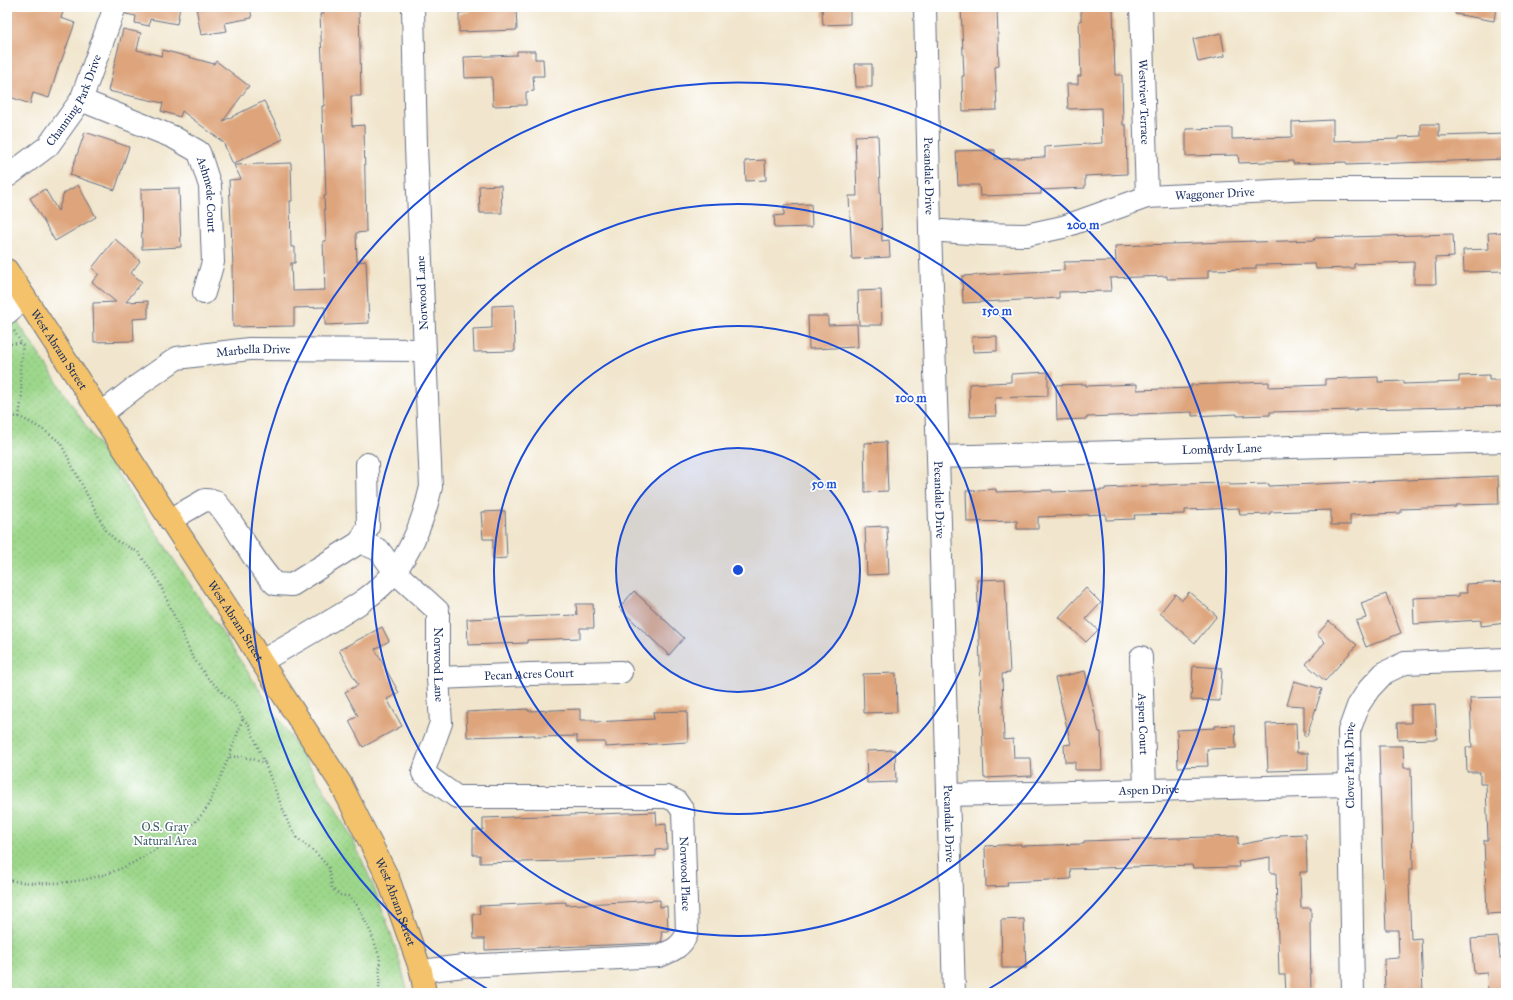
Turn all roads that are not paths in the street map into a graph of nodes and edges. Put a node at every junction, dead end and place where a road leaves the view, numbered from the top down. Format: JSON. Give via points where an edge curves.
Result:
{"nodes":[{"id":1,"x":115,"y":7,"type":"edge"},
{"id":2,"x":413,"y":7,"type":"edge"},
{"id":3,"x":925,"y":7,"type":"edge"},
{"id":4,"x":1141,"y":7,"type":"edge"},
{"id":5,"x":81,"y":100,"type":"junction"},
{"id":6,"x":7,"y":178,"type":"edge"},
{"id":7,"x":1506,"y":189,"type":"edge"},
{"id":8,"x":1147,"y":197,"type":"junction"},
{"id":9,"x":930,"y":230,"type":"junction"},
{"id":10,"x":7,"y":270,"type":"edge"},
{"id":11,"x":204,"y":293,"type":"dead end"},
{"id":12,"x":25,"y":298,"type":"junction"},
{"id":13,"x":8,"y":318,"type":"edge"},
{"id":14,"x":424,"y":350,"type":"junction"},
{"id":15,"x":101,"y":414,"type":"junction"},
{"id":16,"x":1506,"y":440,"type":"edge"},
{"id":17,"x":938,"y":457,"type":"junction"},
{"id":18,"x":367,"y":464,"type":"dead end"},
{"id":19,"x":170,"y":520,"type":"junction"},
{"id":20,"x":360,"y":542,"type":"junction"},
{"id":21,"x":395,"y":572,"type":"junction"},
{"id":22,"x":1141,"y":657,"type":"dead end"},
{"id":23,"x":1506,"y":659,"type":"edge"},
{"id":24,"x":261,"y":662,"type":"junction"},
{"id":25,"x":621,"y":672,"type":"dead end"},
{"id":26,"x":438,"y":678,"type":"junction"},
{"id":27,"x":423,"y":773,"type":"joint"},
{"id":28,"x":1349,"y":785,"type":"junction"},
{"id":29,"x":1145,"y":790,"type":"junction"},
{"id":30,"x":948,"y":795,"type":"junction"},
{"id":31,"x":421,"y":972,"type":"junction"},
{"id":32,"x":425,"y":993,"type":"edge"},
{"id":33,"x":954,"y":993,"type":"edge"},
{"id":34,"x":1354,"y":993,"type":"edge"}],
"edges":[{"from":1,"to":5,"type":"street","name":"Channing Park Drive"},
{"from":2,"to":14,"type":"street","name":"Norwood Lane"},
{"from":3,"to":9,"type":"street","name":"Pecandale Drive"},
{"from":4,"to":8,"type":"street","name":"Westview Terrace"},
{"from":5,"to":6,"type":"street","name":"Channing Park Drive","via":[[48,146]]},
{"from":5,"to":11,"type":"street","name":"Ashmede Court","via":[[173,137],[199,152],[210,186],[213,262]]},
{"from":7,"to":8,"type":"street","name":"Waggoner Drive","via":[[1313,189]]},
{"from":8,"to":9,"type":"street","name":"Waggoner Drive","via":[[1063,227],[1026,235]]},
{"from":9,"to":17,"type":"street","name":"Pecandale Drive"},
{"from":10,"to":12,"type":"main road","name":"West Abram Street"},
{"from":12,"to":13,"type":"street"},
{"from":12,"to":15,"type":"main road","name":"West Abram Street"},
{"from":14,"to":15,"type":"street","name":"Marbella Drive","via":[[249,349],[177,358]]},
{"from":14,"to":21,"type":"street","name":"Norwood Lane","via":[[431,488],[417,534]]},
{"from":15,"to":19,"type":"main road","name":"West Abram Street"},
{"from":16,"to":17,"type":"street","name":"Lombardy Lane"},
{"from":17,"to":30,"type":"street","name":"Pecandale Drive"},
{"from":18,"to":20,"type":"street","via":[[368,527]]},
{"from":19,"to":20,"type":"street","via":[[205,500],[215,501],[266,575],[275,584],[292,585]]},
{"from":19,"to":24,"type":"main road","name":"West Abram Street"},
{"from":20,"to":21,"type":"street","via":[[379,550]]},
{"from":21,"to":24,"type":"street","name":"Norwood Lane","via":[[375,592],[344,613]]},
{"from":21,"to":26,"type":"street","name":"Norwood Lane","via":[[438,611]]},
{"from":22,"to":29,"type":"street","name":"Aspen Court"},
{"from":23,"to":28,"type":"street","name":"Clover Park Drive","via":[[1405,663],[1384,673],[1358,706],[1349,731]]},
{"from":24,"to":31,"type":"main road","name":"West Abram Street","via":[[341,784],[388,878]]},
{"from":25,"to":26,"type":"street","name":"Pecan Acres Court"},
{"from":26,"to":27,"type":"street","name":"Norwood Lane","via":[[441,723]]},
{"from":27,"to":31,"type":"street","name":"Norwood Place","via":[[457,797],[667,797],[676,801],[683,811],[687,933],[684,941],[674,950],[659,956],[464,966]]},
{"from":28,"to":29,"type":"street","name":"Aspen Drive"},
{"from":28,"to":34,"type":"street","name":"Clover Park Drive"},
{"from":29,"to":30,"type":"street","name":"Aspen Drive"},
{"from":30,"to":33,"type":"street","name":"Pecandale Drive"},
{"from":31,"to":32,"type":"main road","name":"West Abram Street"}]}
